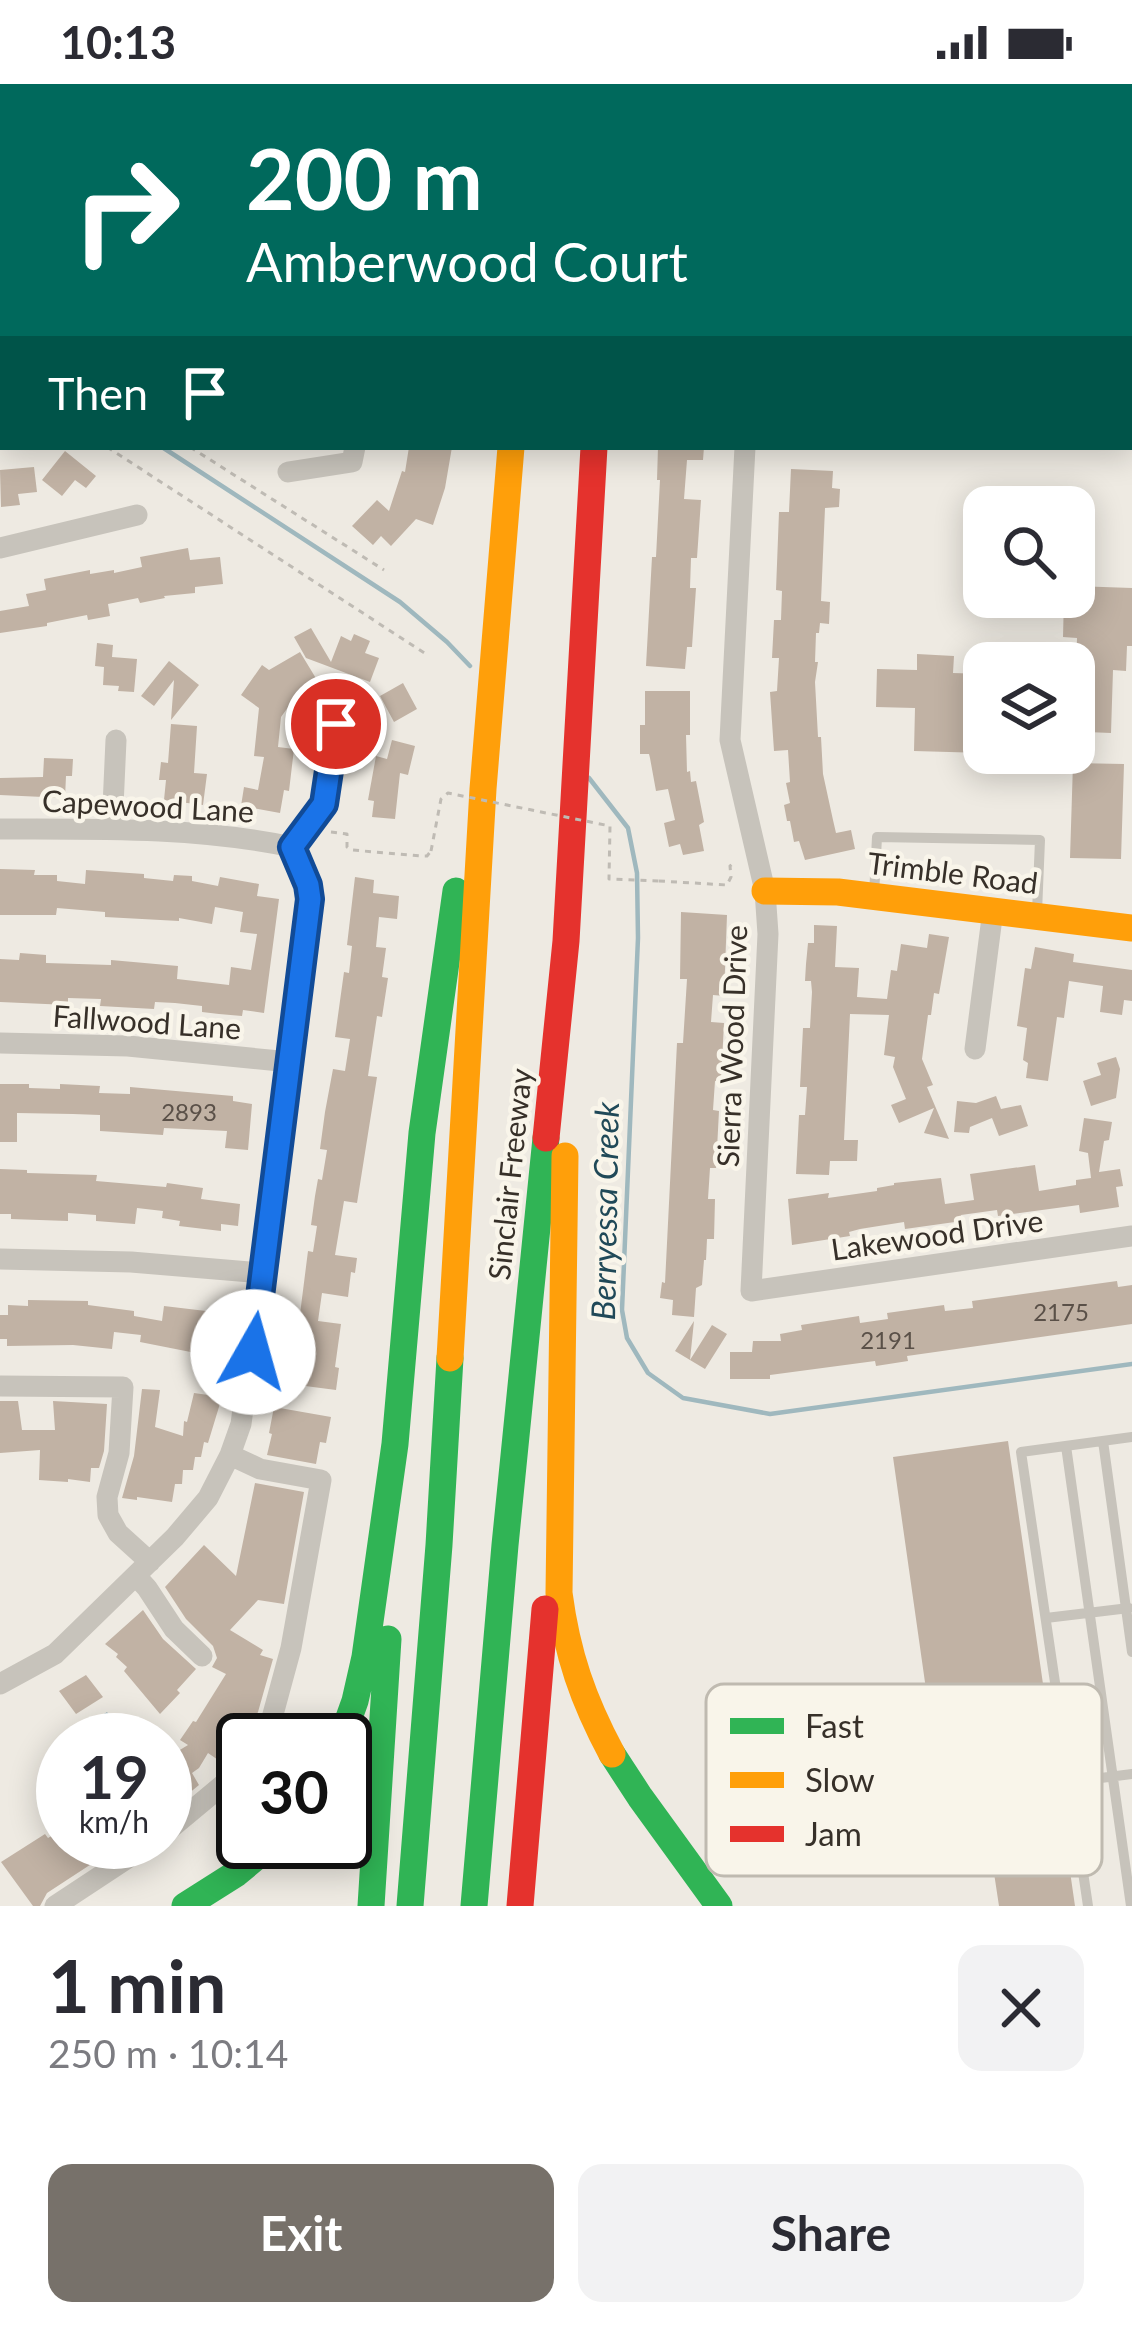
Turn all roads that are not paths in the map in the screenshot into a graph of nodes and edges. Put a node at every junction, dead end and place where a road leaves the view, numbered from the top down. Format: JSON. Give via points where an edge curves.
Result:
{"nodes":[{"id":1,"x":354,"y":450,"type":"edge"},
{"id":2,"x":511,"y":450,"type":"edge"},
{"id":3,"x":594,"y":450,"type":"edge"},
{"id":4,"x":746,"y":450,"type":"edge"},
{"id":5,"x":288,"y":472,"type":"dead end"},
{"id":6,"x":136,"y":515,"type":"dead end"},
{"id":7,"x":0,"y":548,"type":"edge"},
{"id":8,"x":336,"y":724,"type":"dead end"},
{"id":9,"x":116,"y":740,"type":"dead end"},
{"id":10,"x":483,"y":789,"type":"junction"},
{"id":11,"x":112,"y":829,"type":"junction"},
{"id":12,"x":0,"y":830,"type":"edge"},
{"id":13,"x":292,"y":847,"type":"junction"},
{"id":14,"x":765,"y":891,"type":"junction"},
{"id":15,"x":874,"y":896,"type":"junction"},
{"id":16,"x":992,"y":910,"type":"junction"},
{"id":17,"x":1036,"y":915,"type":"junction"},
{"id":18,"x":1132,"y":928,"type":"edge"},
{"id":19,"x":566,"y":941,"type":"junction"},
{"id":20,"x":0,"y":1043,"type":"edge"},
{"id":21,"x":975,"y":1049,"type":"dead end"},
{"id":22,"x":290,"y":1062,"type":"junction"},
{"id":23,"x":1132,"y":1237,"type":"edge"},
{"id":24,"x":0,"y":1258,"type":"edge"},
{"id":25,"x":263,"y":1273,"type":"junction"},
{"id":26,"x":751,"y":1291,"type":"joint"},
{"id":27,"x":0,"y":1386,"type":"edge"},
{"id":28,"x":561,"y":1432,"type":"junction"},
{"id":29,"x":1132,"y":1437,"type":"edge"},
{"id":30,"x":1103,"y":1441,"type":"junction"},
{"id":31,"x":395,"y":1444,"type":"junction"},
{"id":32,"x":1066,"y":1446,"type":"junction"},
{"id":33,"x":230,"y":1455,"type":"junction"},
{"id":34,"x":143,"y":1569,"type":"junction"},
{"id":35,"x":1129,"y":1608,"type":"edge"},
{"id":36,"x":1090,"y":1613,"type":"junction"},
{"id":37,"x":1046,"y":1618,"type":"junction"},
{"id":38,"x":1132,"y":1652,"type":"edge"},
{"id":39,"x":202,"y":1656,"type":"dead end"},
{"id":40,"x":0,"y":1684,"type":"edge"},
{"id":41,"x":1056,"y":1684,"type":"edge"},
{"id":42,"x":1100,"y":1684,"type":"edge"},
{"id":43,"x":1102,"y":1699,"type":"edge"},
{"id":44,"x":273,"y":1713,"type":"edge"},
{"id":45,"x":350,"y":1713,"type":"edge"},
{"id":46,"x":1132,"y":1774,"type":"edge"},
{"id":47,"x":1113,"y":1777,"type":"junction"},
{"id":48,"x":1102,"y":1778,"type":"edge"},
{"id":49,"x":216,"y":1790,"type":"edge"},
{"id":50,"x":192,"y":1810,"type":"edge"},
{"id":51,"x":112,"y":1869,"type":"edge"},
{"id":52,"x":242,"y":1869,"type":"edge"},
{"id":53,"x":1084,"y":1876,"type":"edge"},
{"id":54,"x":56,"y":1906,"type":"edge"},
{"id":55,"x":185,"y":1906,"type":"edge"},
{"id":56,"x":371,"y":1906,"type":"edge"},
{"id":57,"x":410,"y":1906,"type":"edge"},
{"id":58,"x":474,"y":1906,"type":"edge"},
{"id":59,"x":520,"y":1906,"type":"edge"},
{"id":60,"x":719,"y":1906,"type":"edge"},
{"id":61,"x":1088,"y":1906,"type":"edge"},
{"id":62,"x":1131,"y":1906,"type":"edge"}],
"edges":[{"from":1,"to":5,"type":"street","via":[[352,462]]},
{"from":2,"to":10,"type":"main road","name":"Sinclair Freeway"},
{"from":3,"to":19,"type":"main road","name":"Sinclair Freeway"},
{"from":4,"to":14,"type":"street","name":"Sierra Wood Drive","via":[[730,740]]},
{"from":6,"to":7,"type":"street"},
{"from":8,"to":13,"type":"street","via":[[324,804]]},
{"from":9,"to":11,"type":"street"},
{"from":10,"to":31,"type":"main road","via":[[460,865],[432,1046]]},
{"from":10,"to":57,"type":"main road","name":"Sinclair Freeway"},
{"from":11,"to":12,"type":"street","name":"Capewood Lane"},
{"from":11,"to":13,"type":"street","name":"Capewood Lane"},
{"from":13,"to":22,"type":"street","via":[[310,899]]},
{"from":14,"to":15,"type":"main road","name":"Trimble Road"},
{"from":14,"to":26,"type":"street","name":"Sierra Wood Drive"},
{"from":15,"to":16,"type":"main road","name":"Trimble Road"},
{"from":15,"to":17,"type":"lane","via":[[877,837],[1040,840]]},
{"from":16,"to":17,"type":"main road","name":"Trimble Road"},
{"from":16,"to":21,"type":"street"},
{"from":17,"to":18,"type":"main road","name":"Trimble Road"},
{"from":19,"to":28,"type":"main road"},
{"from":19,"to":58,"type":"main road","name":"Sinclair Freeway"},
{"from":20,"to":22,"type":"street","name":"Fallwood Lane"},
{"from":22,"to":25,"type":"street"},
{"from":23,"to":26,"type":"street","name":"Lakewood Drive"},
{"from":24,"to":25,"type":"street"},
{"from":25,"to":33,"type":"street","via":[[242,1424]]},
{"from":27,"to":34,"type":"street","via":[[123,1387],[107,1497],[118,1533]]},
{"from":28,"to":59,"type":"main road"},
{"from":28,"to":60,"type":"main road","via":[[560,1605],[578,1690],[623,1771]]},
{"from":29,"to":30,"type":"lane"},
{"from":30,"to":32,"type":"lane"},
{"from":30,"to":35,"type":"lane"},
{"from":31,"to":45,"type":"main road"},
{"from":31,"to":56,"type":"main road"},
{"from":32,"to":36,"type":"lane"},
{"from":32,"to":37,"type":"lane","via":[[1022,1452]]},
{"from":33,"to":34,"type":"street","via":[[208,1498]]},
{"from":33,"to":44,"type":"street","via":[[321,1480]]},
{"from":34,"to":39,"type":"street","via":[[174,1629]]},
{"from":34,"to":40,"type":"street","via":[[56,1654]]},
{"from":35,"to":36,"type":"lane"},
{"from":35,"to":38,"type":"lane"},
{"from":36,"to":37,"type":"lane"},
{"from":36,"to":42,"type":"lane"},
{"from":37,"to":41,"type":"lane"},
{"from":43,"to":47,"type":"lane"},
{"from":46,"to":47,"type":"lane"},
{"from":47,"to":48,"type":"lane"},
{"from":47,"to":62,"type":"lane"},
{"from":49,"to":50,"type":"street"},
{"from":51,"to":54,"type":"street"},
{"from":52,"to":55,"type":"main road"},
{"from":53,"to":61,"type":"lane"}]}
